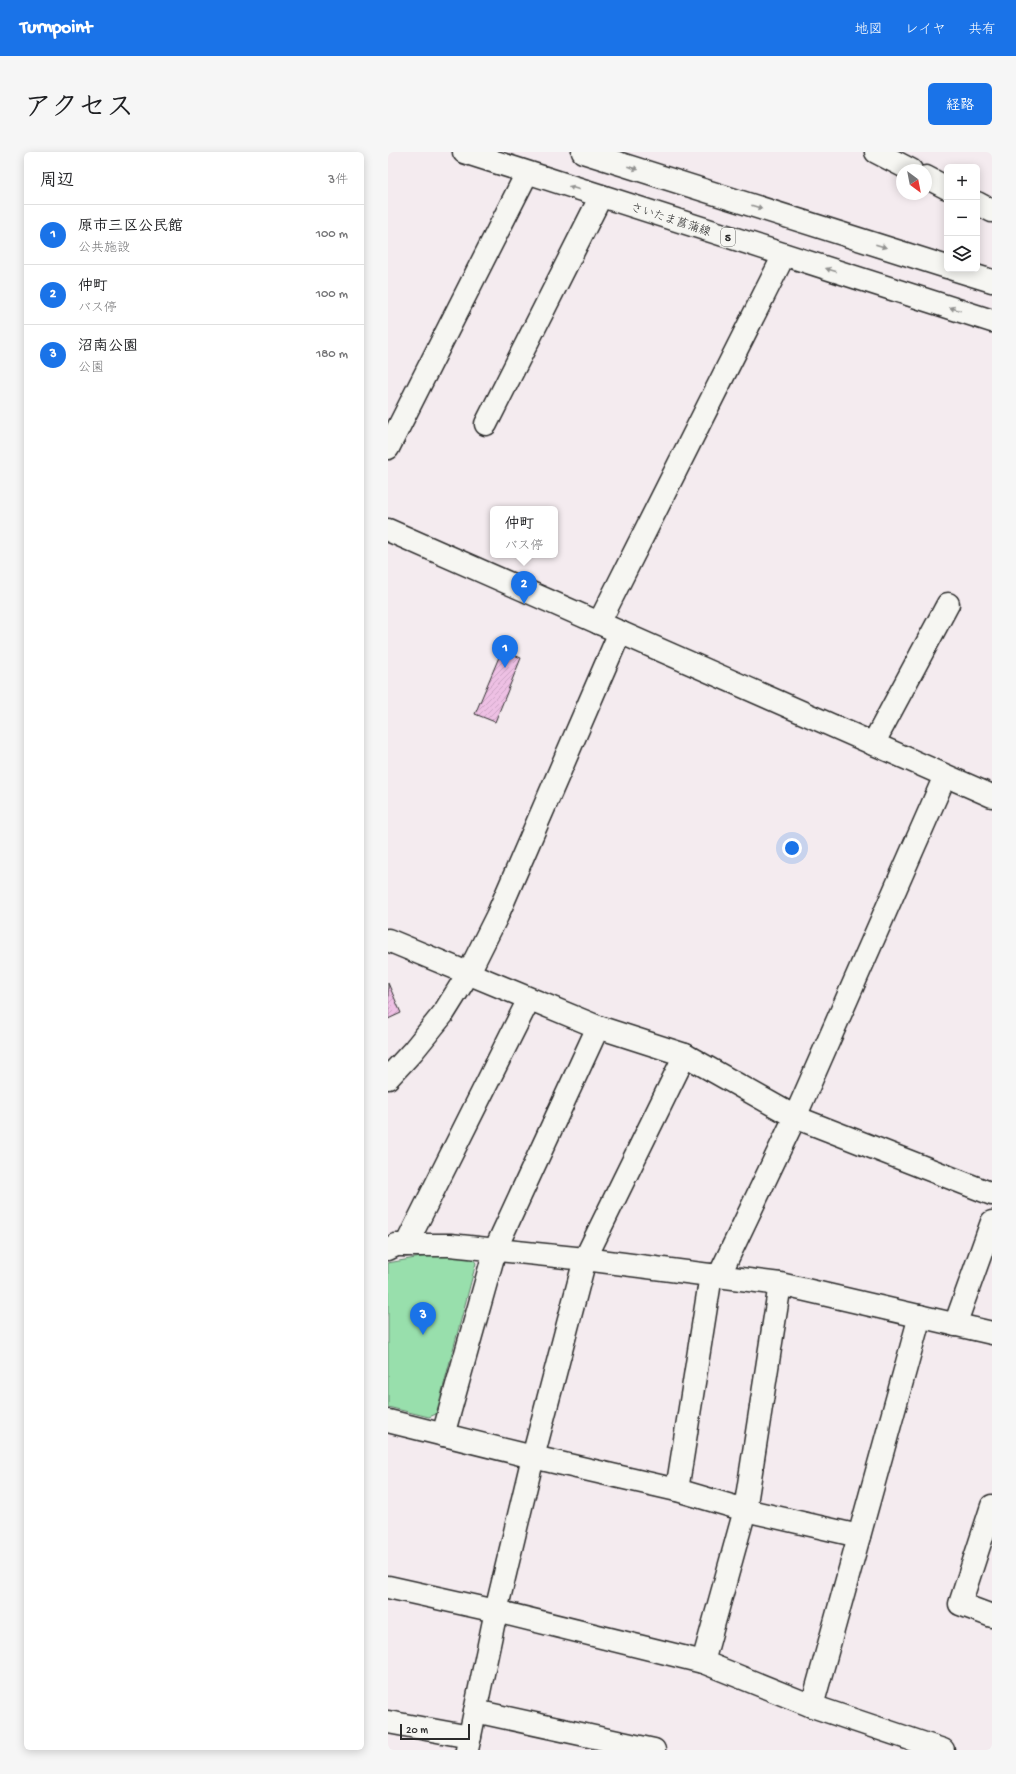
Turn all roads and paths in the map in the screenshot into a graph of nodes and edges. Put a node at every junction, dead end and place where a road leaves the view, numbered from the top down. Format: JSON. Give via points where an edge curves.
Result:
{"nodes":[{"id":1,"x":464,"y":152,"type":"edge"},
{"id":2,"x":583,"y":152,"type":"edge"},
{"id":3,"x":876,"y":152,"type":"edge"},
{"id":4,"x":906,"y":162,"type":"edge"},
{"id":5,"x":527,"y":173,"type":"junction"},
{"id":6,"x":932,"y":180,"type":"edge"},
{"id":7,"x":944,"y":186,"type":"edge"},
{"id":8,"x":601,"y":196,"type":"junction"},
{"id":9,"x":980,"y":205,"type":"edge"},
{"id":10,"x":992,"y":211,"type":"edge"},
{"id":11,"x":784,"y":255,"type":"junction"},
{"id":12,"x":944,"y":266,"type":"edge"},
{"id":13,"x":963,"y":272,"type":"edge"},
{"id":14,"x":992,"y":281,"type":"edge"},
{"id":15,"x":992,"y":321,"type":"edge"},
{"id":16,"x":486,"y":424,"type":"dead end"},
{"id":17,"x":388,"y":448,"type":"edge"},
{"id":18,"x":388,"y":530,"type":"edge"},
{"id":19,"x":948,"y":604,"type":"dead end"},
{"id":20,"x":599,"y":623,"type":"junction"},
{"id":21,"x":620,"y":632,"type":"junction"},
{"id":22,"x":873,"y":744,"type":"junction"},
{"id":23,"x":945,"y":776,"type":"junction"},
{"id":24,"x":992,"y":796,"type":"edge"},
{"id":25,"x":388,"y":940,"type":"edge"},
{"id":26,"x":468,"y":974,"type":"junction"},
{"id":27,"x":529,"y":999,"type":"junction"},
{"id":28,"x":598,"y":1027,"type":"junction"},
{"id":29,"x":685,"y":1055,"type":"junction"},
{"id":30,"x":388,"y":1078,"type":"edge"},
{"id":31,"x":795,"y":1117,"type":"junction"},
{"id":32,"x":992,"y":1194,"type":"edge"},
{"id":33,"x":992,"y":1222,"type":"edge"},
{"id":34,"x":397,"y":1247,"type":"edge"},
{"id":35,"x":495,"y":1250,"type":"junction"},
{"id":36,"x":585,"y":1259,"type":"junction"},
{"id":37,"x":715,"y":1275,"type":"junction"},
{"id":38,"x":780,"y":1284,"type":"junction"},
{"id":39,"x":920,"y":1316,"type":"junction"},
{"id":40,"x":955,"y":1325,"type":"junction"},
{"id":41,"x":992,"y":1333,"type":"edge"},
{"id":42,"x":388,"y":1421,"type":"edge"},
{"id":43,"x":443,"y":1435,"type":"junction"},
{"id":44,"x":533,"y":1457,"type":"junction"},
{"id":45,"x":677,"y":1490,"type":"junction"},
{"id":46,"x":992,"y":1506,"type":"edge"},
{"id":47,"x":745,"y":1510,"type":"junction"},
{"id":48,"x":859,"y":1536,"type":"junction"},
{"id":49,"x":388,"y":1587,"type":"edge"},
{"id":50,"x":496,"y":1611,"type":"junction"},
{"id":51,"x":992,"y":1616,"type":"edge"},
{"id":52,"x":702,"y":1662,"type":"junction"},
{"id":53,"x":812,"y":1706,"type":"junction"},
{"id":54,"x":475,"y":1711,"type":"junction"},
{"id":55,"x":388,"y":1722,"type":"edge"},
{"id":56,"x":469,"y":1743,"type":"edge"},
{"id":57,"x":654,"y":1750,"type":"edge"},
{"id":58,"x":943,"y":1750,"type":"edge"}],
"edges":[{"from":1,"to":5,"type":"street","name":"さいたま菖蒲線","number":"5"},
{"from":2,"to":12,"type":"street","one_way":true},
{"from":3,"to":4,"type":"street"},
{"from":8,"to":5,"type":"street","name":"さいたま菖蒲線","number":"5","one_way":true},
{"from":5,"to":17,"type":"street"},
{"from":6,"to":7,"type":"street"},
{"from":8,"to":11,"type":"street","name":"さいたま菖蒲線","number":"5"},
{"from":8,"to":16,"type":"street"},
{"from":9,"to":10,"type":"street"},
{"from":15,"to":11,"type":"street","name":"さいたま菖蒲線","number":"5","one_way":true},
{"from":11,"to":20,"type":"street"},
{"from":13,"to":14,"type":"street"},
{"from":18,"to":20,"type":"street"},
{"from":19,"to":22,"type":"street"},
{"from":20,"to":21,"type":"street"},
{"from":21,"to":22,"type":"street"},
{"from":21,"to":26,"type":"street","via":[[497,916]]},
{"from":22,"to":23,"type":"street"},
{"from":23,"to":24,"type":"street"},
{"from":23,"to":31,"type":"street"},
{"from":25,"to":26,"type":"street"},
{"from":26,"to":27,"type":"street"},
{"from":26,"to":30,"type":"street","via":[[442,1014]]},
{"from":27,"to":28,"type":"street"},
{"from":27,"to":34,"type":"street"},
{"from":28,"to":29,"type":"street"},
{"from":28,"to":35,"type":"street"},
{"from":29,"to":31,"type":"street"},
{"from":29,"to":36,"type":"street"},
{"from":31,"to":32,"type":"street"},
{"from":31,"to":37,"type":"street"},
{"from":33,"to":40,"type":"street"},
{"from":34,"to":35,"type":"street","via":[[450,1245]]},
{"from":35,"to":36,"type":"street"},
{"from":35,"to":43,"type":"street"},
{"from":36,"to":37,"type":"street"},
{"from":36,"to":44,"type":"street"},
{"from":37,"to":38,"type":"street"},
{"from":37,"to":45,"type":"street"},
{"from":38,"to":39,"type":"street"},
{"from":38,"to":47,"type":"street"},
{"from":39,"to":40,"type":"street"},
{"from":39,"to":48,"type":"street"},
{"from":40,"to":41,"type":"street"},
{"from":42,"to":43,"type":"street"},
{"from":43,"to":44,"type":"street"},
{"from":44,"to":45,"type":"street"},
{"from":44,"to":50,"type":"street"},
{"from":45,"to":47,"type":"street"},
{"from":46,"to":51,"type":"street","via":[[960,1604]]},
{"from":47,"to":48,"type":"street"},
{"from":47,"to":52,"type":"street"},
{"from":48,"to":53,"type":"street"},
{"from":49,"to":50,"type":"street"},
{"from":50,"to":52,"type":"street"},
{"from":50,"to":54,"type":"street"},
{"from":52,"to":53,"type":"street"},
{"from":53,"to":58,"type":"street"},
{"from":54,"to":56,"type":"street"},
{"from":54,"to":57,"type":"street"},
{"from":55,"to":56,"type":"street"}]}
